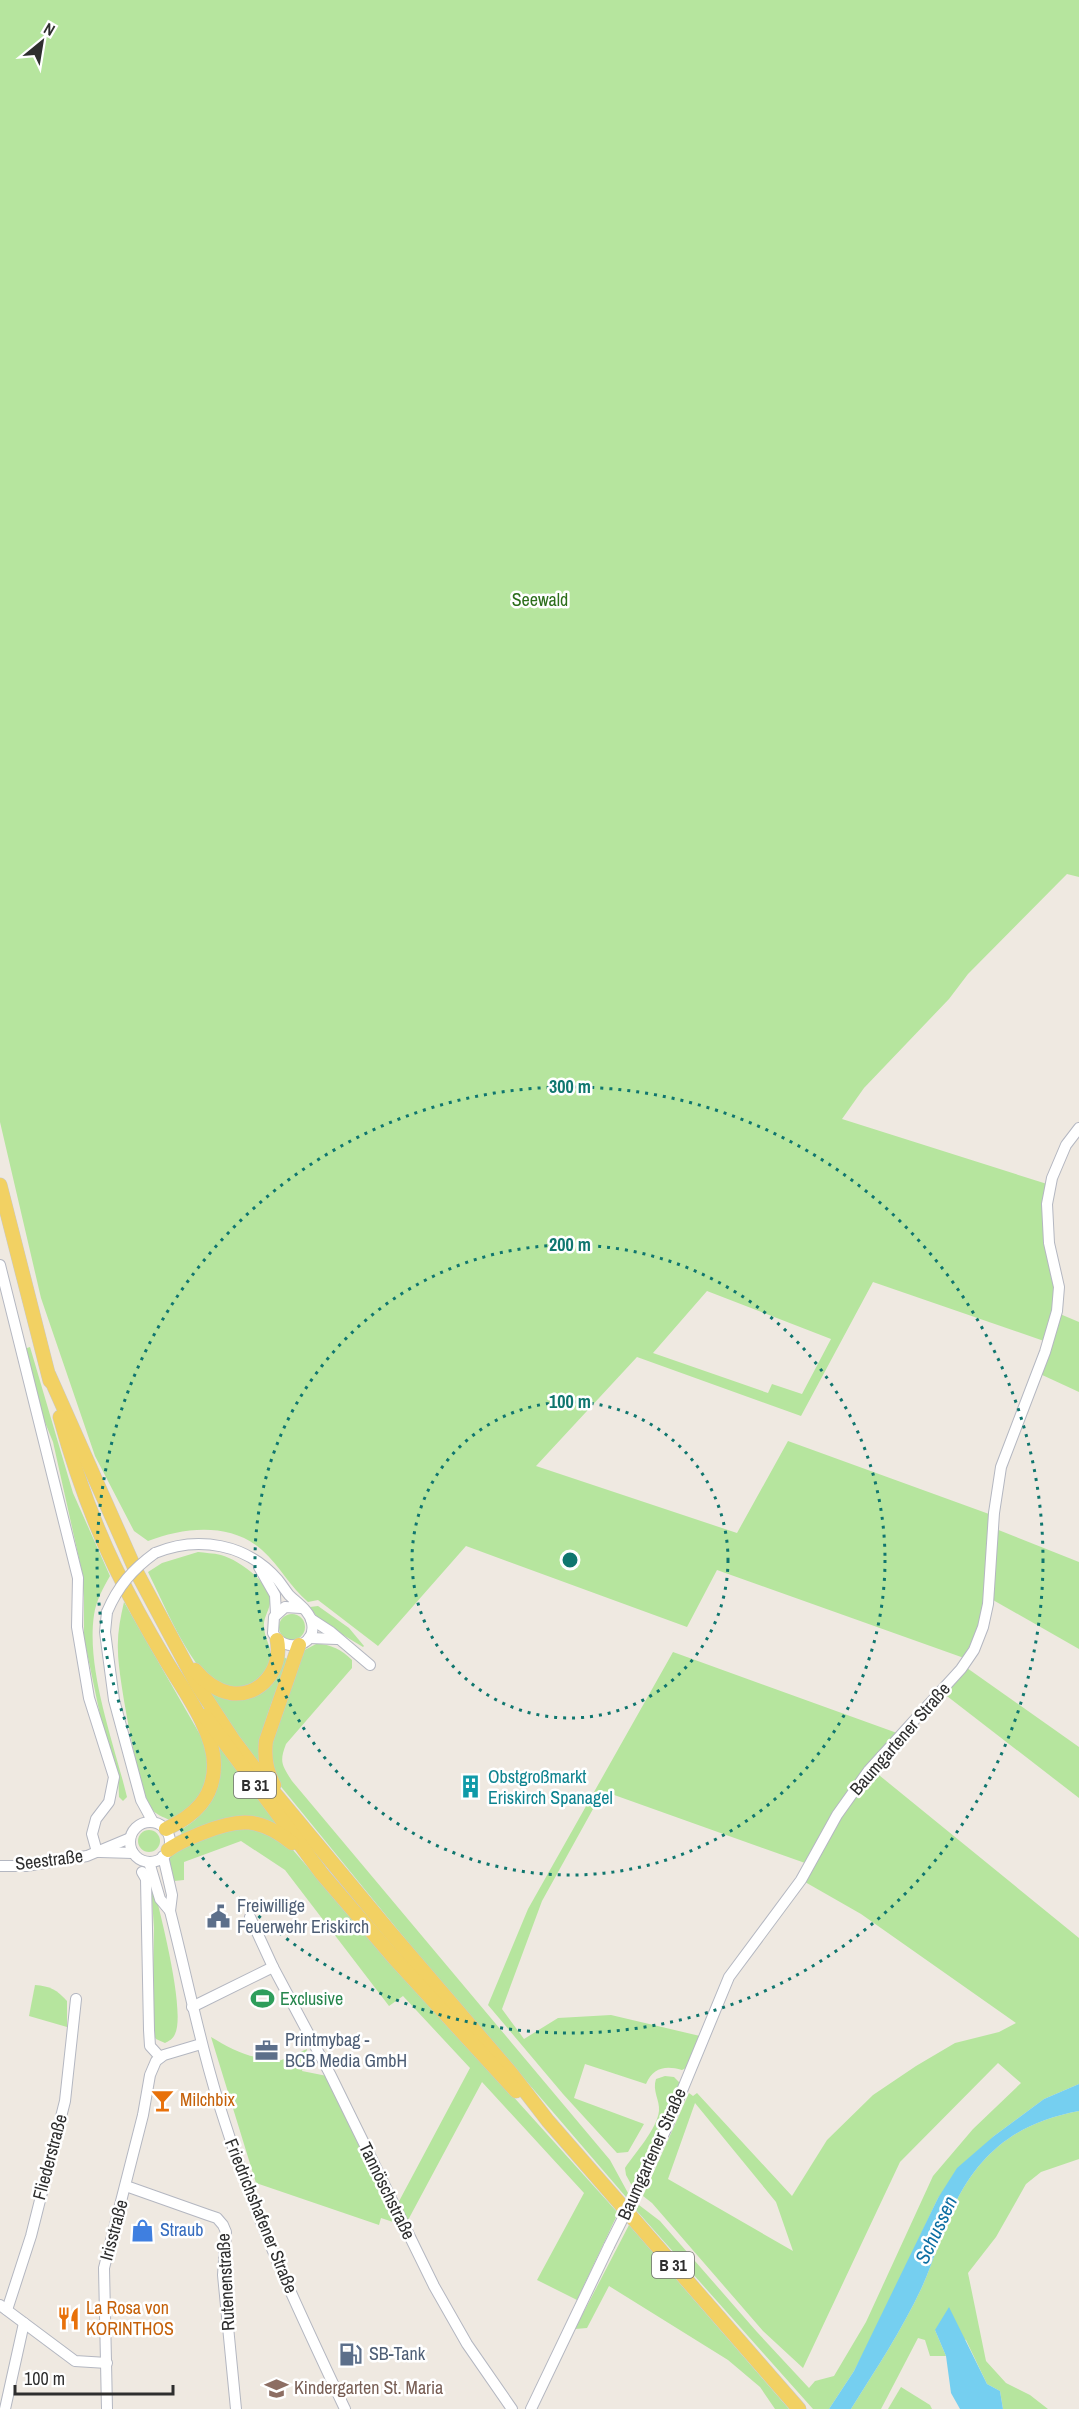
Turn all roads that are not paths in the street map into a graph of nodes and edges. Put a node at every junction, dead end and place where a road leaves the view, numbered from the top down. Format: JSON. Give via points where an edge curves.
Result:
{"nodes":[{"id":1,"x":1079,"y":1128,"type":"edge"},
{"id":2,"x":0,"y":1185,"type":"edge"},
{"id":3,"x":0,"y":1265,"type":"edge"},
{"id":4,"x":49,"y":1375,"type":"junction"},
{"id":5,"x":256,"y":1562,"type":"junction"},
{"id":6,"x":301,"y":1608,"type":"junction"},
{"id":7,"x":276,"y":1614,"type":"junction"},
{"id":8,"x":311,"y":1619,"type":"junction"},
{"id":9,"x":168,"y":1630,"type":"junction"},
{"id":10,"x":337,"y":1639,"type":"junction"},
{"id":11,"x":277,"y":1640,"type":"junction"},
{"id":12,"x":304,"y":1642,"type":"junction"},
{"id":13,"x":370,"y":1665,"type":"dead end"},
{"id":14,"x":188,"y":1696,"type":"junction"},
{"id":15,"x":141,"y":1800,"type":"junction"},
{"id":16,"x":295,"y":1816,"type":"junction"},
{"id":17,"x":153,"y":1822,"type":"junction"},
{"id":18,"x":140,"y":1824,"type":"junction"},
{"id":19,"x":166,"y":1829,"type":"junction"},
{"id":20,"x":130,"y":1838,"type":"junction"},
{"id":21,"x":97,"y":1852,"type":"junction"},
{"id":22,"x":133,"y":1853,"type":"junction"},
{"id":23,"x":166,"y":1853,"type":"junction"},
{"id":24,"x":149,"y":1862,"type":"junction"},
{"id":25,"x":0,"y":1866,"type":"edge"},
{"id":26,"x":142,"y":1872,"type":"dead end"},
{"id":27,"x":322,"y":1874,"type":"junction"},
{"id":28,"x":170,"y":1911,"type":"junction"},
{"id":29,"x":250,"y":1917,"type":"dead end"},
{"id":30,"x":273,"y":1967,"type":"junction"},
{"id":31,"x":76,"y":1999,"type":"dead end"},
{"id":32,"x":192,"y":2007,"type":"junction"},
{"id":33,"x":201,"y":2044,"type":"junction"},
{"id":34,"x":160,"y":2057,"type":"junction"},
{"id":35,"x":548,"y":2121,"type":"junction"},
{"id":36,"x":126,"y":2186,"type":"junction"},
{"id":37,"x":3,"y":2307,"type":"edge"},
{"id":38,"x":24,"y":2323,"type":"junction"},
{"id":39,"x":107,"y":2362,"type":"junction"},
{"id":40,"x":5,"y":2409,"type":"edge"},
{"id":41,"x":107,"y":2409,"type":"edge"},
{"id":42,"x":236,"y":2409,"type":"edge"},
{"id":43,"x":345,"y":2409,"type":"edge"},
{"id":44,"x":512,"y":2409,"type":"edge"},
{"id":45,"x":531,"y":2409,"type":"edge"},
{"id":46,"x":799,"y":2409,"type":"edge"}],
"edges":[{"from":1,"to":45,"type":"street","name":"Baumgartener Straße","bridge":true,"via":[[1066,1145],[1052,1178],[1047,1204],[1049,1243],[1059,1287],[1057,1311],[1001,1467],[988,1604],[974,1650],[869,1770],[837,1815],[801,1880],[729,1977],[667,2127]]},
{"from":2,"to":4,"type":"main road","number":"B 31"},
{"from":3,"to":21,"type":"street","via":[[78,1578],[77,1627],[87,1687],[114,1777],[109,1802],[96,1820],[92,1834]]},
{"from":4,"to":9,"type":"main road","number":"B 31","via":[[136,1571]]},
{"from":4,"to":14,"type":"main road","number":"B 31","via":[[68,1448],[100,1533],[137,1609]]},
{"from":5,"to":6,"type":"street","via":[[278,1580]]},
{"from":5,"to":7,"type":"street","via":[[275,1595]]},
{"from":5,"to":15,"type":"street","bridge":true,"via":[[229,1547],[181,1544],[155,1553],[133,1570],[108,1611],[105,1638],[114,1700]]},
{"from":6,"to":7,"type":"street","via":[[289,1606]]},
{"from":6,"to":8,"type":"street"},
{"from":7,"to":11,"type":"street","via":[[272,1629]]},
{"from":8,"to":10,"type":"street"},
{"from":8,"to":12,"type":"street","via":[[312,1631]]},
{"from":9,"to":11,"type":"main road","via":[[201,1677],[231,1693],[243,1693],[264,1683],[275,1668]]},
{"from":9,"to":16,"type":"main road","number":"B 31","via":[[196,1683],[234,1741]]},
{"from":10,"to":12,"type":"street"},
{"from":10,"to":13,"type":"street"},
{"from":11,"to":12,"type":"street","via":[[287,1646]]},
{"from":12,"to":16,"type":"main road","via":[[273,1717],[265,1754],[272,1782]]},
{"from":14,"to":19,"type":"main road","via":[[213,1752],[212,1783],[205,1800],[191,1816]]},
{"from":14,"to":27,"type":"main road","number":"B 31"},
{"from":15,"to":17,"type":"street"},
{"from":15,"to":18,"type":"street"},
{"from":16,"to":35,"type":"main road","number":"B 31"},
{"from":17,"to":18,"type":"street"},
{"from":17,"to":19,"type":"street"},
{"from":18,"to":20,"type":"street"},
{"from":19,"to":23,"type":"street","via":[[170,1841]]},
{"from":20,"to":21,"type":"street","name":"Seestraße"},
{"from":20,"to":22,"type":"street"},
{"from":21,"to":22,"type":"street","name":"Seestraße"},
{"from":21,"to":25,"type":"street","name":"Seestraße","via":[[26,1866]]},
{"from":22,"to":24,"type":"street"},
{"from":23,"to":24,"type":"street"},
{"from":23,"to":27,"type":"main road","via":[[177,1843],[218,1827],[235,1822],[256,1823],[283,1836]]},
{"from":23,"to":28,"type":"street","name":"Friedrichshafener Straße","via":[[172,1895]]},
{"from":24,"to":28,"type":"street","name":"Friedrichshafener Straße","via":[[160,1899]]},
{"from":26,"to":34,"type":"street","via":[[146,1879],[150,2046]]},
{"from":27,"to":35,"type":"main road","number":"B 31","via":[[504,2080]]},
{"from":28,"to":32,"type":"street","name":"Friedrichshafener Straße"},
{"from":29,"to":30,"type":"street","name":"Tannöschstraße"},
{"from":30,"to":32,"type":"street"},
{"from":30,"to":44,"type":"street","name":"Tannöschstraße","via":[[434,2286],[467,2344]]},
{"from":31,"to":37,"type":"street","name":"Fliederstraße","via":[[65,2101],[31,2236]]},
{"from":32,"to":33,"type":"street","name":"Friedrichshafener Straße"},
{"from":33,"to":34,"type":"street"},
{"from":33,"to":43,"type":"street","name":"Friedrichshafener Straße","via":[[257,2213]]},
{"from":34,"to":36,"type":"street","name":"Irisstraße","via":[[150,2075]]},
{"from":35,"to":46,"type":"main road","number":"B 31"},
{"from":36,"to":39,"type":"street","name":"Irisstraße","via":[[104,2268]]},
{"from":36,"to":42,"type":"street","name":"Rutenenstraße","via":[[217,2218],[223,2225],[223,2275]]},
{"from":37,"to":38,"type":"street"},
{"from":38,"to":39,"type":"street","via":[[75,2361]]},
{"from":38,"to":40,"type":"street"},
{"from":39,"to":41,"type":"street","name":"Irisstraße"}]}
